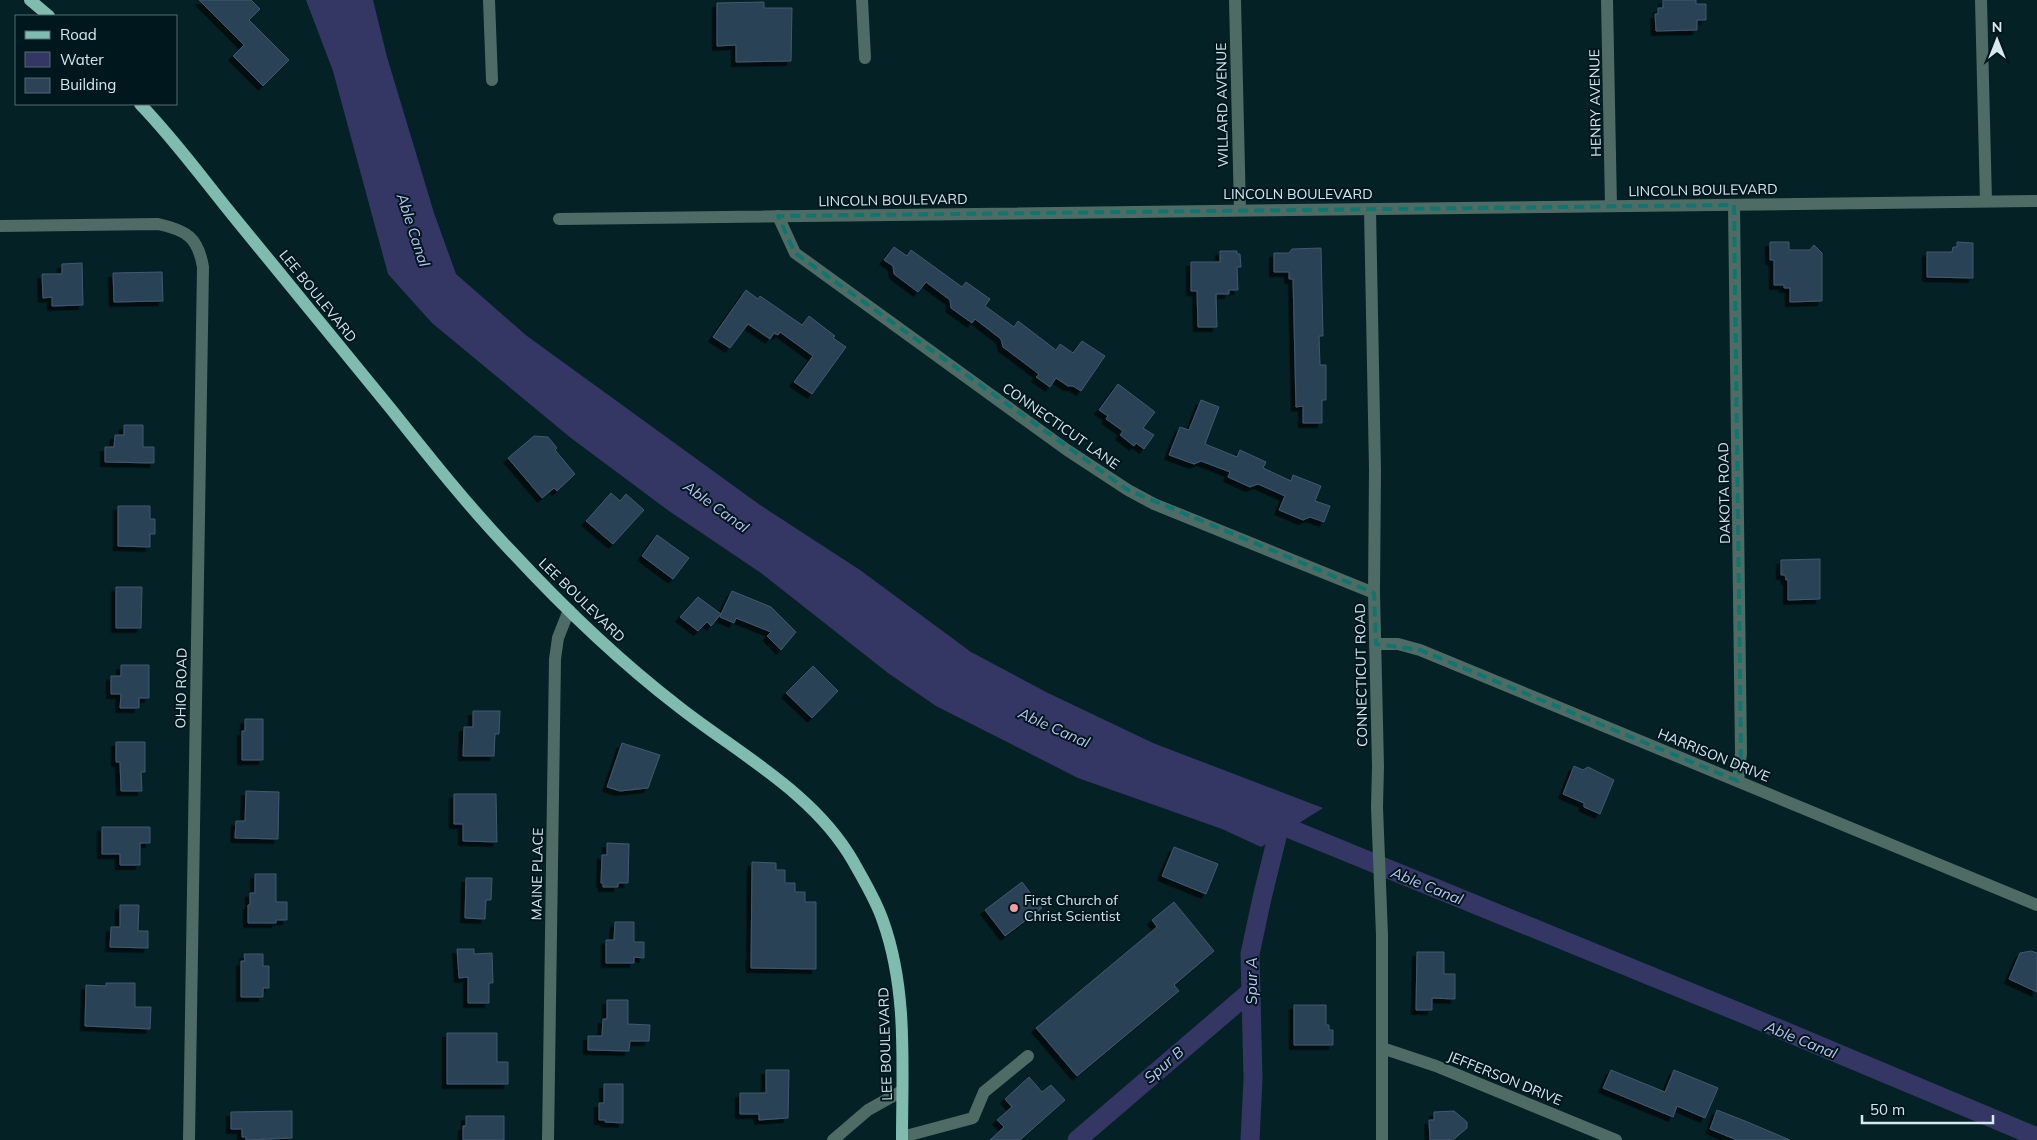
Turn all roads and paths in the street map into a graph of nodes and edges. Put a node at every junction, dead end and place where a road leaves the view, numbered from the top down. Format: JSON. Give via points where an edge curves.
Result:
{"nodes":[{"id":1,"x":30,"y":0,"type":"edge"},
{"id":2,"x":489,"y":0,"type":"edge"},
{"id":3,"x":862,"y":0,"type":"edge"},
{"id":4,"x":1235,"y":0,"type":"edge"},
{"id":5,"x":1608,"y":0,"type":"edge"},
{"id":6,"x":1980,"y":0,"type":"edge"},
{"id":7,"x":48,"y":15,"type":"edge"},
{"id":8,"x":865,"y":58,"type":"dead end"},
{"id":9,"x":492,"y":80,"type":"dead end"},
{"id":10,"x":141,"y":105,"type":"edge"},
{"id":11,"x":1986,"y":201,"type":"junction"},
{"id":12,"x":2037,"y":201,"type":"edge"},
{"id":13,"x":1734,"y":204,"type":"junction"},
{"id":14,"x":1612,"y":206,"type":"junction"},
{"id":15,"x":1370,"y":209,"type":"junction"},
{"id":16,"x":1240,"y":210,"type":"junction"},
{"id":17,"x":778,"y":216,"type":"junction"},
{"id":18,"x":559,"y":219,"type":"dead end"},
{"id":19,"x":0,"y":226,"type":"edge"},
{"id":20,"x":1374,"y":592,"type":"junction"},
{"id":21,"x":568,"y":610,"type":"junction"},
{"id":22,"x":1376,"y":644,"type":"junction"},
{"id":23,"x":1738,"y":781,"type":"junction"},
{"id":24,"x":2037,"y":905,"type":"edge"},
{"id":25,"x":1382,"y":1048,"type":"junction"},
{"id":26,"x":1028,"y":1056,"type":"dead end"},
{"id":27,"x":902,"y":1091,"type":"junction"},
{"id":28,"x":902,"y":1138,"type":"edge"},
{"id":29,"x":189,"y":1140,"type":"edge"},
{"id":30,"x":548,"y":1140,"type":"edge"},
{"id":31,"x":833,"y":1140,"type":"edge"},
{"id":32,"x":1382,"y":1140,"type":"edge"},
{"id":33,"x":1616,"y":1140,"type":"edge"}],
"edges":[{"from":1,"to":7,"type":"main road"},
{"from":2,"to":9,"type":"street"},
{"from":3,"to":8,"type":"street"},
{"from":4,"to":16,"type":"street","name":"WILLARD AVENUE"},
{"from":5,"to":14,"type":"street","name":"HENRY AVENUE"},
{"from":6,"to":11,"type":"street"},
{"from":10,"to":21,"type":"main road","name":"LEE BOULEVARD","via":[[455,488]]},
{"from":11,"to":12,"type":"street","name":"LINCOLN BOULEVARD"},
{"from":11,"to":13,"type":"street","name":"LINCOLN BOULEVARD"},
{"from":13,"to":14,"type":"street","name":"LINCOLN BOULEVARD"},
{"from":13,"to":23,"type":"street","name":"DAKOTA ROAD","via":[[1741,743]]},
{"from":14,"to":15,"type":"street","name":"LINCOLN BOULEVARD"},
{"from":15,"to":16,"type":"street","name":"LINCOLN BOULEVARD"},
{"from":15,"to":20,"type":"street","name":"CONNECTICUT ROAD"},
{"from":16,"to":17,"type":"street","name":"LINCOLN BOULEVARD"},
{"from":17,"to":18,"type":"street","name":"LINCOLN BOULEVARD"},
{"from":17,"to":20,"type":"street","name":"CONNECTICUT LANE","via":[[795,253],[1128,490],[1163,508]]},
{"from":19,"to":29,"type":"street","name":"OHIO ROAD","via":[[158,224],[178,228],[200,253],[203,267]]},
{"from":20,"to":22,"type":"street","name":"CONNECTICUT ROAD"},
{"from":21,"to":27,"type":"main road","name":"LEE BOULEVARD","via":[[678,706],[806,803],[851,857],[875,901],[890,942],[902,1029]]},
{"from":21,"to":30,"type":"street","name":"MAINE PLACE","via":[[555,659]]},
{"from":22,"to":23,"type":"street","name":"HARRISON DRIVE","via":[[1398,644],[1420,650]]},
{"from":22,"to":25,"type":"street","name":"CONNECTICUT ROAD"},
{"from":23,"to":24,"type":"street","name":"HARRISON DRIVE"},
{"from":25,"to":32,"type":"street","name":"CONNECTICUT ROAD"},
{"from":25,"to":33,"type":"street","name":"JEFFERSON DRIVE","via":[[1436,1066]]},
{"from":26,"to":28,"type":"street","via":[[984,1092],[973,1118]]},
{"from":27,"to":28,"type":"main road","name":"LEE BOULEVARD"},
{"from":27,"to":31,"type":"street","via":[[868,1110]]}]}
